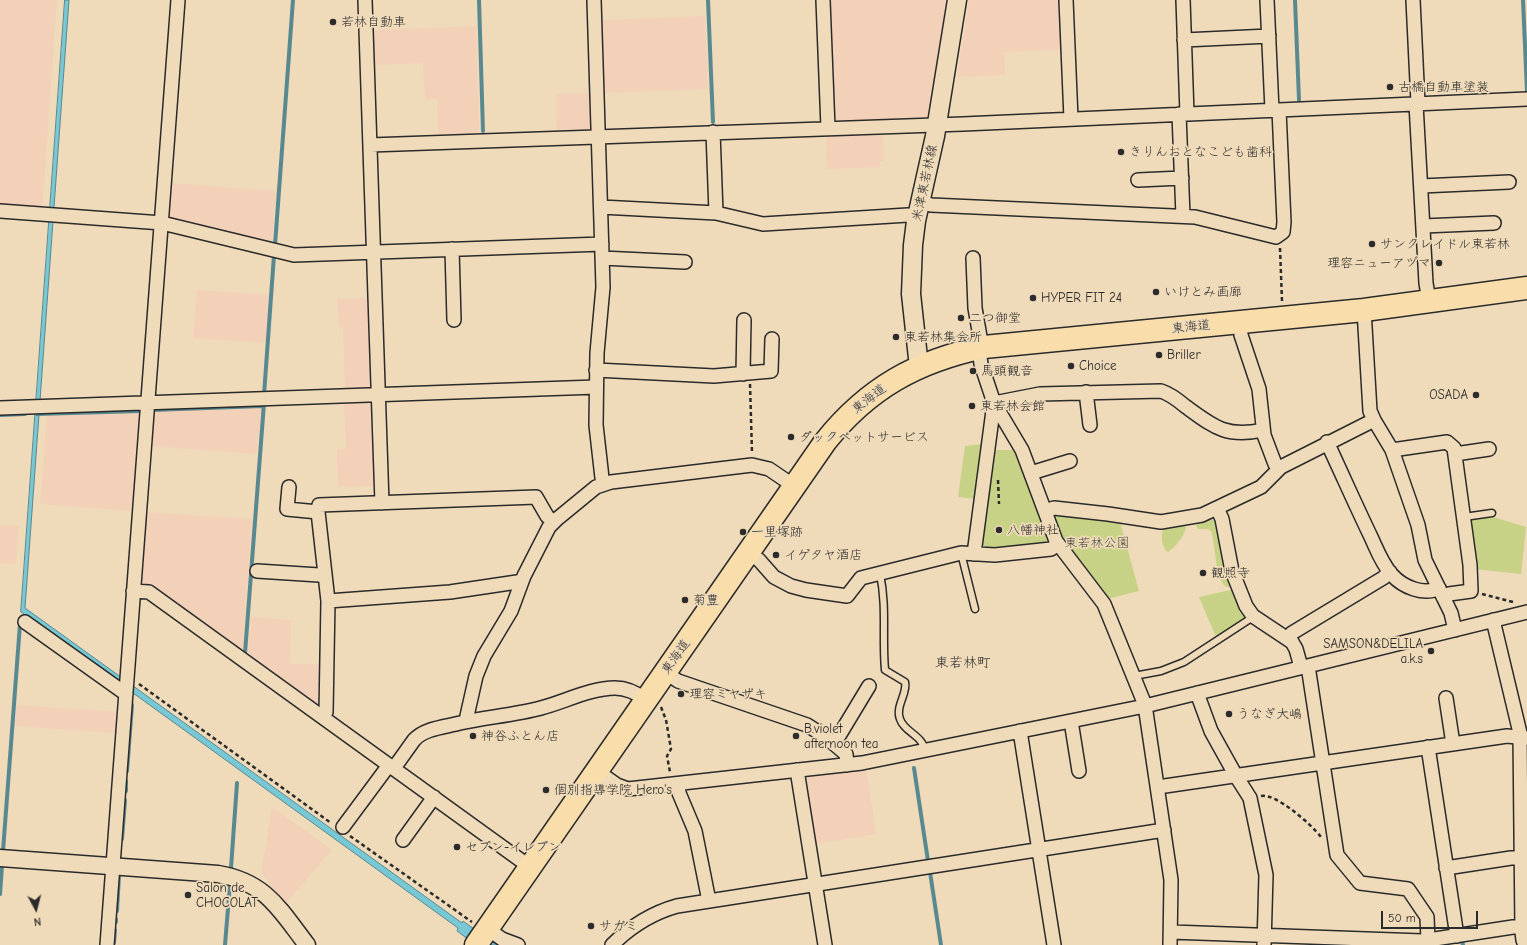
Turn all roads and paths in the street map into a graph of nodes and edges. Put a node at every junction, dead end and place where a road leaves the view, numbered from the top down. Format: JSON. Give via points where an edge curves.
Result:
{"nodes":[{"id":1,"x":178,"y":0,"type":"edge"},
{"id":2,"x":365,"y":0,"type":"edge"},
{"id":3,"x":594,"y":0,"type":"edge"},
{"id":4,"x":823,"y":0,"type":"edge"},
{"id":5,"x":957,"y":0,"type":"edge"},
{"id":6,"x":1066,"y":0,"type":"edge"},
{"id":7,"x":1182,"y":0,"type":"edge"},
{"id":8,"x":1186,"y":0,"type":"edge"},
{"id":9,"x":1267,"y":0,"type":"edge"},
{"id":10,"x":1413,"y":0,"type":"edge"},
{"id":11,"x":1269,"y":36,"type":"junction"},
{"id":12,"x":1184,"y":40,"type":"junction"},
{"id":13,"x":1527,"y":99,"type":"edge"},
{"id":14,"x":1417,"y":104,"type":"junction"},
{"id":15,"x":1276,"y":110,"type":"junction"},
{"id":16,"x":1183,"y":114,"type":"junction"},
{"id":17,"x":1071,"y":119,"type":"junction"},
{"id":18,"x":937,"y":125,"type":"junction"},
{"id":19,"x":828,"y":128,"type":"junction"},
{"id":20,"x":713,"y":132,"type":"junction"},
{"id":21,"x":598,"y":136,"type":"junction"},
{"id":22,"x":370,"y":144,"type":"junction"},
{"id":23,"x":1182,"y":178,"type":"junction"},
{"id":24,"x":1138,"y":180,"type":"dead end"},
{"id":25,"x":1509,"y":182,"type":"dead end"},
{"id":26,"x":1420,"y":186,"type":"junction"},
{"id":27,"x":601,"y":207,"type":"junction"},
{"id":28,"x":919,"y":210,"type":"junction"},
{"id":29,"x":0,"y":212,"type":"edge"},
{"id":30,"x":716,"y":213,"type":"junction"},
{"id":31,"x":1183,"y":216,"type":"junction"},
{"id":32,"x":162,"y":223,"type":"junction"},
{"id":33,"x":1494,"y":223,"type":"dead end"},
{"id":34,"x":1423,"y":226,"type":"junction"},
{"id":35,"x":1277,"y":236,"type":"junction"},
{"id":36,"x":602,"y":244,"type":"junction"},
{"id":37,"x":452,"y":249,"type":"junction"},
{"id":38,"x":374,"y":252,"type":"junction"},
{"id":39,"x":602,"y":258,"type":"junction"},
{"id":40,"x":973,"y":258,"type":"dead end"},
{"id":41,"x":685,"y":262,"type":"dead end"},
{"id":42,"x":1527,"y":288,"type":"edge"},
{"id":43,"x":1429,"y":302,"type":"junction"},
{"id":44,"x":1282,"y":306,"type":"dead end"},
{"id":45,"x":1364,"y":310,"type":"junction"},
{"id":46,"x":454,"y":320,"type":"dead end"},
{"id":47,"x":744,"y":320,"type":"dead end"},
{"id":48,"x":1240,"y":322,"type":"junction"},
{"id":49,"x":772,"y":339,"type":"dead end"},
{"id":50,"x":980,"y":348,"type":"junction"},
{"id":51,"x":921,"y":366,"type":"junction"},
{"id":52,"x":596,"y":370,"type":"junction"},
{"id":53,"x":746,"y":374,"type":"junction"},
{"id":54,"x":596,"y":387,"type":"junction"},
{"id":55,"x":1086,"y":392,"type":"junction"},
{"id":56,"x":378,"y":395,"type":"junction"},
{"id":57,"x":148,"y":403,"type":"junction"},
{"id":58,"x":994,"y":403,"type":"junction"},
{"id":59,"x":0,"y":408,"type":"edge"},
{"id":60,"x":1374,"y":420,"type":"junction"},
{"id":61,"x":1090,"y":425,"type":"dead end"},
{"id":62,"x":1263,"y":430,"type":"junction"},
{"id":63,"x":1328,"y":442,"type":"junction"},
{"id":64,"x":1488,"y":449,"type":"dead end"},
{"id":65,"x":1392,"y":450,"type":"junction"},
{"id":66,"x":1455,"y":454,"type":"junction"},
{"id":67,"x":1070,"y":461,"type":"dead end"},
{"id":68,"x":752,"y":465,"type":"junction"},
{"id":69,"x":1279,"y":468,"type":"junction"},
{"id":70,"x":1031,"y":473,"type":"junction"},
{"id":71,"x":604,"y":483,"type":"junction"},
{"id":72,"x":794,"y":486,"type":"junction"},
{"id":73,"x":289,"y":487,"type":"dead end"},
{"id":74,"x":382,"y":503,"type":"junction"},
{"id":75,"x":1217,"y":508,"type":"junction"},
{"id":76,"x":318,"y":512,"type":"junction"},
{"id":77,"x":1045,"y":512,"type":"junction"},
{"id":78,"x":1492,"y":513,"type":"dead end"},
{"id":79,"x":1464,"y":517,"type":"junction"},
{"id":80,"x":553,"y":522,"type":"junction"},
{"id":81,"x":1058,"y":544,"type":"junction"},
{"id":82,"x":748,"y":553,"type":"junction"},
{"id":83,"x":968,"y":553,"type":"junction"},
{"id":84,"x":257,"y":571,"type":"dead end"},
{"id":85,"x":1390,"y":572,"type":"junction"},
{"id":86,"x":325,"y":574,"type":"junction"},
{"id":87,"x":880,"y":574,"type":"junction"},
{"id":88,"x":521,"y":583,"type":"junction"},
{"id":89,"x":133,"y":591,"type":"junction"},
{"id":90,"x":1471,"y":591,"type":"junction"},
{"id":91,"x":1441,"y":593,"type":"junction"},
{"id":92,"x":328,"y":601,"type":"junction"},
{"id":93,"x":1515,"y":602,"type":"dead end"},
{"id":94,"x":975,"y":609,"type":"dead end"},
{"id":95,"x":1527,"y":612,"type":"edge"},
{"id":96,"x":1253,"y":616,"type":"junction"},
{"id":97,"x":1493,"y":620,"type":"junction"},
{"id":98,"x":25,"y":622,"type":"dead end"},
{"id":99,"x":1455,"y":630,"type":"junction"},
{"id":100,"x":1288,"y":639,"type":"junction"},
{"id":101,"x":1304,"y":667,"type":"junction"},
{"id":102,"x":665,"y":672,"type":"junction"},
{"id":103,"x":127,"y":676,"type":"junction"},
{"id":104,"x":1134,"y":676,"type":"junction"},
{"id":105,"x":868,"y":686,"type":"dead end"},
{"id":106,"x":1197,"y":693,"type":"junction"},
{"id":107,"x":126,"y":694,"type":"junction"},
{"id":108,"x":1446,"y":698,"type":"dead end"},
{"id":109,"x":652,"y":702,"type":"junction"},
{"id":110,"x":1145,"y":706,"type":"junction"},
{"id":111,"x":323,"y":717,"type":"junction"},
{"id":112,"x":1071,"y":721,"type":"junction"},
{"id":113,"x":468,"y":722,"type":"junction"},
{"id":114,"x":1020,"y":731,"type":"junction"},
{"id":115,"x":1524,"y":737,"type":"edge"},
{"id":116,"x":834,"y":744,"type":"junction"},
{"id":117,"x":1453,"y":744,"type":"junction"},
{"id":118,"x":1428,"y":747,"type":"junction"},
{"id":119,"x":925,"y":750,"type":"junction"},
{"id":120,"x":1323,"y":763,"type":"junction"},
{"id":121,"x":847,"y":764,"type":"junction"},
{"id":122,"x":391,"y":766,"type":"junction"},
{"id":123,"x":797,"y":770,"type":"junction"},
{"id":124,"x":597,"y":771,"type":"junction"},
{"id":125,"x":1079,"y":771,"type":"dead end"},
{"id":126,"x":1236,"y":776,"type":"junction"},
{"id":127,"x":675,"y":784,"type":"junction"},
{"id":128,"x":1158,"y":787,"type":"junction"},
{"id":129,"x":434,"y":797,"type":"junction"},
{"id":130,"x":1250,"y":798,"type":"junction"},
{"id":131,"x":342,"y":829,"type":"junction"},
{"id":132,"x":1164,"y":830,"type":"junction"},
{"id":133,"x":403,"y":840,"type":"dead end"},
{"id":134,"x":1039,"y":850,"type":"junction"},
{"id":135,"x":1337,"y":856,"type":"junction"},
{"id":136,"x":0,"y":858,"type":"edge"},
{"id":137,"x":1521,"y":858,"type":"junction"},
{"id":138,"x":113,"y":866,"type":"junction"},
{"id":139,"x":530,"y":867,"type":"junction"},
{"id":140,"x":1446,"y":868,"type":"junction"},
{"id":141,"x":815,"y":884,"type":"junction"},
{"id":142,"x":709,"y":901,"type":"junction"},
{"id":143,"x":1522,"y":927,"type":"junction"},
{"id":144,"x":1171,"y":932,"type":"junction"},
{"id":145,"x":481,"y":933,"type":"edge"},
{"id":146,"x":1457,"y":936,"type":"junction"},
{"id":147,"x":1264,"y":940,"type":"edge"},
{"id":148,"x":1424,"y":942,"type":"edge"},
{"id":149,"x":108,"y":945,"type":"edge"},
{"id":150,"x":307,"y":945,"type":"edge"},
{"id":151,"x":518,"y":945,"type":"edge"},
{"id":152,"x":612,"y":945,"type":"edge"},
{"id":153,"x":825,"y":945,"type":"edge"},
{"id":154,"x":1052,"y":945,"type":"edge"},
{"id":155,"x":1170,"y":945,"type":"edge"},
{"id":156,"x":1525,"y":945,"type":"edge"}],
"edges":[{"from":1,"to":32,"type":"street"},
{"from":2,"to":22,"type":"street"},
{"from":3,"to":21,"type":"street"},
{"from":4,"to":19,"type":"street"},
{"from":5,"to":18,"type":"main road","name":"米津東若林線"},
{"from":6,"to":17,"type":"street"},
{"from":7,"to":8,"type":"street"},
{"from":7,"to":12,"type":"street"},
{"from":9,"to":11,"type":"street"},
{"from":10,"to":14,"type":"street"},
{"from":11,"to":12,"type":"street"},
{"from":11,"to":15,"type":"street"},
{"from":12,"to":16,"type":"street"},
{"from":13,"to":14,"type":"street"},
{"from":14,"to":15,"type":"street"},
{"from":14,"to":26,"type":"street"},
{"from":15,"to":16,"type":"street"},
{"from":15,"to":35,"type":"street","via":[[1284,222],[1283,232]]},
{"from":16,"to":17,"type":"street"},
{"from":16,"to":23,"type":"street"},
{"from":17,"to":18,"type":"street"},
{"from":18,"to":19,"type":"street"},
{"from":18,"to":28,"type":"main road","name":"米津東若林線"},
{"from":19,"to":20,"type":"street"},
{"from":20,"to":21,"type":"street"},
{"from":20,"to":30,"type":"street"},
{"from":21,"to":22,"type":"street"},
{"from":21,"to":27,"type":"street"},
{"from":22,"to":38,"type":"street"},
{"from":23,"to":24,"type":"street"},
{"from":23,"to":31,"type":"street"},
{"from":25,"to":26,"type":"street"},
{"from":26,"to":34,"type":"street"},
{"from":27,"to":30,"type":"street"},
{"from":27,"to":36,"type":"street"},
{"from":28,"to":30,"type":"street","via":[[908,215],[763,224]]},
{"from":28,"to":31,"type":"street","via":[[931,205]]},
{"from":28,"to":51,"type":"main road","name":"米津東若林線","via":[[911,281],[918,358]]},
{"from":29,"to":32,"type":"street"},
{"from":31,"to":35,"type":"street"},
{"from":32,"to":38,"type":"street","via":[[294,255]]},
{"from":32,"to":57,"type":"street"},
{"from":33,"to":34,"type":"street"},
{"from":34,"to":43,"type":"street"},
{"from":35,"to":44,"type":"path"},
{"from":36,"to":37,"type":"street"},
{"from":36,"to":39,"type":"street"},
{"from":37,"to":38,"type":"street"},
{"from":37,"to":46,"type":"street"},
{"from":38,"to":56,"type":"street"},
{"from":39,"to":41,"type":"street"},
{"from":39,"to":52,"type":"street","via":[[603,287]]},
{"from":40,"to":50,"type":"street"},
{"from":42,"to":43,"type":"highway","name":"東海道"},
{"from":43,"to":45,"type":"highway","name":"東海道"},
{"from":45,"to":48,"type":"highway","name":"東海道"},
{"from":45,"to":60,"type":"street","via":[[1370,407]]},
{"from":47,"to":53,"type":"street"},
{"from":48,"to":50,"type":"highway","name":"東海道"},
{"from":48,"to":62,"type":"street","via":[[1259,389]]},
{"from":49,"to":53,"type":"street","via":[[771,371]]},
{"from":50,"to":51,"type":"highway","name":"東海道"},
{"from":50,"to":58,"type":"street","via":[[981,364]]},
{"from":51,"to":72,"type":"highway","name":"東海道","via":[[884,386],[852,412],[825,442]]},
{"from":52,"to":53,"type":"street","via":[[714,376]]},
{"from":52,"to":54,"type":"street"},
{"from":53,"to":68,"type":"path","via":[[752,427]]},
{"from":54,"to":56,"type":"street"},
{"from":54,"to":71,"type":"street","via":[[596,431]]},
{"from":55,"to":58,"type":"street","via":[[1040,394]]},
{"from":55,"to":61,"type":"street"},
{"from":55,"to":62,"type":"street","via":[[1161,391],[1174,397],[1218,428],[1236,432]]},
{"from":56,"to":57,"type":"street"},
{"from":56,"to":74,"type":"street"},
{"from":57,"to":59,"type":"street"},
{"from":57,"to":89,"type":"street"},
{"from":58,"to":70,"type":"street","via":[[1022,450]]},
{"from":58,"to":83,"type":"street"},
{"from":60,"to":63,"type":"street"},
{"from":60,"to":65,"type":"street"},
{"from":62,"to":69,"type":"street","via":[[1275,464]]},
{"from":63,"to":69,"type":"street"},
{"from":63,"to":85,"type":"street","via":[[1365,525]]},
{"from":64,"to":66,"type":"street"},
{"from":65,"to":66,"type":"street","via":[[1447,442],[1454,448]]},
{"from":65,"to":91,"type":"street","via":[[1418,525],[1425,560]]},
{"from":66,"to":79,"type":"street"},
{"from":67,"to":70,"type":"street"},
{"from":68,"to":71,"type":"street"},
{"from":68,"to":72,"type":"street","via":[[769,469]]},
{"from":69,"to":75,"type":"street","via":[[1261,486]]},
{"from":70,"to":77,"type":"street"},
{"from":71,"to":80,"type":"street"},
{"from":72,"to":82,"type":"highway","name":"東海道"},
{"from":73,"to":76,"type":"street","via":[[287,510]]},
{"from":74,"to":76,"type":"street","via":[[319,505]]},
{"from":74,"to":80,"type":"street","via":[[536,497]]},
{"from":75,"to":77,"type":"street","via":[[1202,515],[1161,522],[1054,508]]},
{"from":75,"to":96,"type":"street","via":[[1222,519],[1232,571],[1246,606]]},
{"from":76,"to":86,"type":"street"},
{"from":77,"to":81,"type":"street"},
{"from":78,"to":79,"type":"lane"},
{"from":79,"to":90,"type":"street"},
{"from":80,"to":88,"type":"street"},
{"from":81,"to":83,"type":"street","via":[[1051,549],[995,555]]},
{"from":81,"to":104,"type":"street","via":[[1104,604]]},
{"from":82,"to":87,"type":"street","via":[[759,560],[774,577],[806,590],[847,596],[861,578]]},
{"from":82,"to":102,"type":"highway","name":"東海道"},
{"from":83,"to":87,"type":"street"},
{"from":83,"to":94,"type":"lane"},
{"from":84,"to":86,"type":"street"},
{"from":85,"to":91,"type":"street","via":[[1399,581],[1418,590]]},
{"from":85,"to":100,"type":"street","via":[[1292,633]]},
{"from":86,"to":92,"type":"street"},
{"from":87,"to":119,"type":"lane","via":[[885,616],[885,670],[905,682],[899,717],[924,743]]},
{"from":88,"to":92,"type":"street","via":[[450,592]]},
{"from":88,"to":113,"type":"street","via":[[511,611],[481,663],[467,716]]},
{"from":89,"to":103,"type":"street"},
{"from":89,"to":111,"type":"street","via":[[149,592]]},
{"from":90,"to":91,"type":"street"},
{"from":90,"to":93,"type":"path"},
{"from":91,"to":99,"type":"street","via":[[1451,613]]},
{"from":92,"to":111,"type":"street","via":[[326,712]]},
{"from":95,"to":97,"type":"street"},
{"from":96,"to":100,"type":"street"},
{"from":96,"to":104,"type":"lane","via":[[1184,662],[1160,671]]},
{"from":97,"to":99,"type":"street"},
{"from":97,"to":115,"type":"street"},
{"from":98,"to":107,"type":"street"},
{"from":99,"to":101,"type":"street"},
{"from":100,"to":101,"type":"street"},
{"from":101,"to":106,"type":"street"},
{"from":101,"to":120,"type":"street"},
{"from":102,"to":109,"type":"highway","name":"東海道"},
{"from":102,"to":116,"type":"street","via":[[678,681],[797,721],[817,730]]},
{"from":103,"to":107,"type":"street"},
{"from":103,"to":131,"type":"path"},
{"from":104,"to":110,"type":"street"},
{"from":105,"to":116,"type":"street"},
{"from":106,"to":110,"type":"street"},
{"from":106,"to":126,"type":"street","via":[[1211,730]]},
{"from":107,"to":138,"type":"street"},
{"from":108,"to":117,"type":"street"},
{"from":109,"to":113,"type":"street","via":[[634,691],[615,688],[589,692],[541,708]]},
{"from":109,"to":124,"type":"highway","name":"東海道"},
{"from":109,"to":127,"type":"path","via":[[661,706],[666,720],[670,750],[667,756]]},
{"from":110,"to":112,"type":"street"},
{"from":110,"to":128,"type":"street"},
{"from":111,"to":122,"type":"street"},
{"from":112,"to":114,"type":"street"},
{"from":112,"to":125,"type":"street"},
{"from":113,"to":122,"type":"street","via":[[418,736]]},
{"from":114,"to":119,"type":"street"},
{"from":114,"to":134,"type":"street"},
{"from":115,"to":117,"type":"street","via":[[1507,736]]},
{"from":115,"to":137,"type":"street"},
{"from":116,"to":121,"type":"street","via":[[846,754]]},
{"from":117,"to":118,"type":"street"},
{"from":118,"to":120,"type":"street"},
{"from":118,"to":140,"type":"street"},
{"from":119,"to":121,"type":"street"},
{"from":120,"to":126,"type":"street"},
{"from":120,"to":135,"type":"street"},
{"from":121,"to":123,"type":"street"},
{"from":122,"to":129,"type":"street"},
{"from":122,"to":131,"type":"street"},
{"from":123,"to":127,"type":"street"},
{"from":123,"to":141,"type":"street"},
{"from":124,"to":127,"type":"street","via":[[622,788]]},
{"from":124,"to":139,"type":"highway","name":"東海道"},
{"from":126,"to":128,"type":"street"},
{"from":126,"to":130,"type":"street"},
{"from":127,"to":142,"type":"street","via":[[695,831]]},
{"from":128,"to":132,"type":"street"},
{"from":129,"to":133,"type":"street"},
{"from":129,"to":139,"type":"street"},
{"from":130,"to":135,"type":"path","via":[[1264,795],[1301,816]]},
{"from":130,"to":147,"type":"street","via":[[1266,875]]},
{"from":131,"to":145,"type":"path"},
{"from":132,"to":134,"type":"street"},
{"from":132,"to":144,"type":"street","via":[[1172,880]]},
{"from":134,"to":141,"type":"street"},
{"from":134,"to":154,"type":"street"},
{"from":135,"to":148,"type":"street","via":[[1360,883],[1408,889],[1427,917]]},
{"from":136,"to":138,"type":"street"},
{"from":137,"to":140,"type":"street"},
{"from":137,"to":143,"type":"street"},
{"from":138,"to":149,"type":"street"},
{"from":138,"to":150,"type":"street","via":[[218,874],[238,878],[271,898]]},
{"from":139,"to":145,"type":"highway","name":"東海道"},
{"from":140,"to":146,"type":"street"},
{"from":141,"to":142,"type":"street"},
{"from":141,"to":153,"type":"street"},
{"from":142,"to":152,"type":"street","via":[[677,906],[653,915],[630,928]]},
{"from":143,"to":146,"type":"street"},
{"from":143,"to":156,"type":"street"},
{"from":144,"to":147,"type":"street"},
{"from":144,"to":155,"type":"street"},
{"from":145,"to":151,"type":"street"},
{"from":146,"to":148,"type":"street"},
{"from":147,"to":148,"type":"street"}]}
